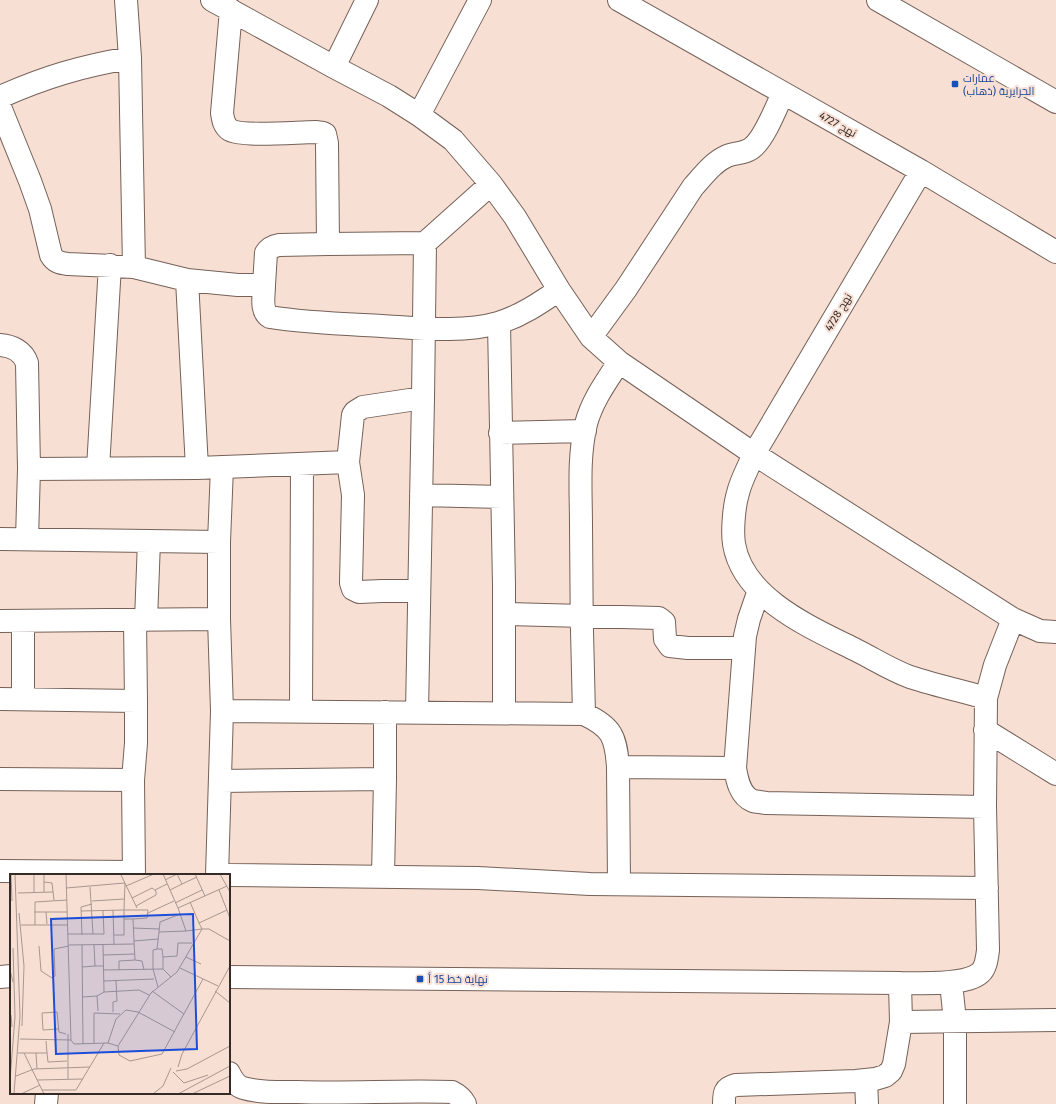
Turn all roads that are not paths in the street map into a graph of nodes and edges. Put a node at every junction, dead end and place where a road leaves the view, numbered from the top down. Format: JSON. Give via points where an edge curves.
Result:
{"nodes":[{"id":1,"x":126,"y":0,"type":"edge"},
{"id":2,"x":212,"y":0,"type":"edge"},
{"id":3,"x":367,"y":0,"type":"edge"},
{"id":4,"x":480,"y":0,"type":"edge"},
{"id":5,"x":619,"y":0,"type":"edge"},
{"id":6,"x":878,"y":0,"type":"edge"},
{"id":7,"x":231,"y":10,"type":"junction"},
{"id":8,"x":130,"y":58,"type":"junction"},
{"id":9,"x":334,"y":67,"type":"junction"},
{"id":10,"x":783,"y":93,"type":"junction"},
{"id":11,"x":0,"y":97,"type":"edge"},
{"id":12,"x":1056,"y":102,"type":"edge"},
{"id":13,"x":0,"y":107,"type":"edge"},
{"id":14,"x":420,"y":115,"type":"junction"},
{"id":15,"x":921,"y":171,"type":"junction"},
{"id":16,"x":491,"y":184,"type":"junction"},
{"id":17,"x":424,"y":243,"type":"junction"},
{"id":18,"x":328,"y":244,"type":"junction"},
{"id":19,"x":1056,"y":252,"type":"edge"},
{"id":20,"x":110,"y":265,"type":"junction"},
{"id":21,"x":134,"y":266,"type":"junction"},
{"id":22,"x":187,"y":280,"type":"junction"},
{"id":23,"x":264,"y":286,"type":"junction"},
{"id":24,"x":559,"y":290,"type":"junction"},
{"id":25,"x":499,"y":323,"type":"junction"},
{"id":26,"x":424,"y":328,"type":"junction"},
{"id":27,"x":591,"y":337,"type":"junction"},
{"id":28,"x":0,"y":345,"type":"edge"},
{"id":29,"x":619,"y":362,"type":"junction"},
{"id":30,"x":423,"y":398,"type":"junction"},
{"id":31,"x":585,"y":432,"type":"junction"},
{"id":32,"x":500,"y":433,"type":"junction"},
{"id":33,"x":754,"y":454,"type":"junction"},
{"id":34,"x":348,"y":462,"type":"junction"},
{"id":35,"x":302,"y":465,"type":"junction"},
{"id":36,"x":98,"y":468,"type":"junction"},
{"id":37,"x":197,"y":468,"type":"junction"},
{"id":38,"x":222,"y":468,"type":"junction"},
{"id":39,"x":29,"y":469,"type":"junction"},
{"id":40,"x":421,"y":495,"type":"junction"},
{"id":41,"x":502,"y":497,"type":"junction"},
{"id":42,"x":0,"y":538,"type":"edge"},
{"id":43,"x":26,"y":539,"type":"junction"},
{"id":44,"x":149,"y":541,"type":"junction"},
{"id":45,"x":219,"y":542,"type":"junction"},
{"id":46,"x":759,"y":590,"type":"junction"},
{"id":47,"x":419,"y":591,"type":"junction"},
{"id":48,"x":504,"y":614,"type":"junction"},
{"id":49,"x":581,"y":616,"type":"junction"},
{"id":50,"x":219,"y":619,"type":"junction"},
{"id":51,"x":1013,"y":619,"type":"junction"},
{"id":52,"x":141,"y":620,"type":"junction"},
{"id":53,"x":0,"y":621,"type":"edge"},
{"id":54,"x":23,"y":622,"type":"junction"},
{"id":55,"x":1056,"y":632,"type":"edge"},
{"id":56,"x":744,"y":648,"type":"junction"},
{"id":57,"x":986,"y":698,"type":"junction"},
{"id":58,"x":0,"y":699,"type":"edge"},
{"id":59,"x":23,"y":699,"type":"junction"},
{"id":60,"x":136,"y":701,"type":"junction"},
{"id":61,"x":222,"y":711,"type":"junction"},
{"id":62,"x":301,"y":711,"type":"junction"},
{"id":63,"x":384,"y":712,"type":"junction"},
{"id":64,"x":416,"y":712,"type":"junction"},
{"id":65,"x":504,"y":713,"type":"junction"},
{"id":66,"x":584,"y":714,"type":"junction"},
{"id":67,"x":985,"y":730,"type":"junction"},
{"id":68,"x":618,"y":767,"type":"junction"},
{"id":69,"x":735,"y":768,"type":"junction"},
{"id":70,"x":1056,"y":774,"type":"edge"},
{"id":71,"x":0,"y":779,"type":"edge"},
{"id":72,"x":385,"y":779,"type":"junction"},
{"id":73,"x":133,"y":780,"type":"junction"},
{"id":74,"x":221,"y":781,"type":"junction"},
{"id":75,"x":985,"y":807,"type":"junction"},
{"id":76,"x":0,"y":872,"type":"edge"},
{"id":77,"x":134,"y":874,"type":"edge"},
{"id":78,"x":217,"y":874,"type":"edge"},
{"id":79,"x":230,"y":875,"type":"edge"},
{"id":80,"x":383,"y":876,"type":"junction"},
{"id":81,"x":619,"y":884,"type":"junction"},
{"id":82,"x":987,"y":888,"type":"junction"},
{"id":83,"x":230,"y":977,"type":"edge"},
{"id":84,"x":900,"y":983,"type":"junction"},
{"id":85,"x":950,"y":983,"type":"junction"},
{"id":86,"x":1056,"y":1020,"type":"edge"},
{"id":87,"x":955,"y":1021,"type":"junction"},
{"id":88,"x":901,"y":1022,"type":"junction"},
{"id":89,"x":230,"y":1075,"type":"edge"},
{"id":90,"x":866,"y":1080,"type":"junction"},
{"id":91,"x":47,"y":1094,"type":"edge"},
{"id":92,"x":46,"y":1104,"type":"edge"},
{"id":93,"x":465,"y":1104,"type":"edge"},
{"id":94,"x":724,"y":1104,"type":"edge"},
{"id":95,"x":867,"y":1104,"type":"edge"},
{"id":96,"x":955,"y":1104,"type":"edge"}],
"edges":[{"from":1,"to":8,"type":"street"},
{"from":2,"to":7,"type":"street"},
{"from":3,"to":9,"type":"street"},
{"from":4,"to":14,"type":"street"},
{"from":5,"to":10,"type":"street","name":"نهج 4727"},
{"from":6,"to":12,"type":"street"},
{"from":7,"to":9,"type":"street"},
{"from":7,"to":18,"type":"street","via":[[223,121],[226,127],[236,132],[326,134]]},
{"from":8,"to":11,"type":"street","via":[[65,72]]},
{"from":8,"to":21,"type":"street"},
{"from":9,"to":14,"type":"street"},
{"from":10,"to":15,"type":"street","name":"نهج 4727"},
{"from":10,"to":27,"type":"street","via":[[756,146],[716,162],[693,187]]},
{"from":13,"to":20,"type":"street","via":[[40,209],[50,255],[59,263]]},
{"from":14,"to":16,"type":"street","via":[[452,140]]},
{"from":15,"to":19,"type":"street","name":"نهج 4727"},
{"from":15,"to":33,"type":"street","name":"نهج 4728"},
{"from":16,"to":17,"type":"street"},
{"from":16,"to":24,"type":"street","via":[[515,217]]},
{"from":17,"to":18,"type":"street"},
{"from":17,"to":26,"type":"street"},
{"from":18,"to":23,"type":"street","via":[[279,245],[268,249]]},
{"from":20,"to":21,"type":"street"},
{"from":20,"to":36,"type":"street"},
{"from":21,"to":22,"type":"street"},
{"from":22,"to":23,"type":"street"},
{"from":22,"to":37,"type":"street"},
{"from":23,"to":26,"type":"street","via":[[263,310],[270,317]]},
{"from":24,"to":25,"type":"street","via":[[521,314]]},
{"from":24,"to":27,"type":"street"},
{"from":25,"to":26,"type":"street","via":[[473,328]]},
{"from":25,"to":32,"type":"street"},
{"from":26,"to":30,"type":"street"},
{"from":27,"to":29,"type":"street"},
{"from":28,"to":39,"type":"street","via":[[10,346],[19,351],[27,363]]},
{"from":29,"to":31,"type":"street","via":[[597,397]]},
{"from":29,"to":33,"type":"street"},
{"from":30,"to":34,"type":"street","via":[[363,408],[355,412]]},
{"from":30,"to":40,"type":"street"},
{"from":31,"to":32,"type":"street"},
{"from":31,"to":49,"type":"street","via":[[581,468]]},
{"from":32,"to":41,"type":"street"},
{"from":33,"to":46,"type":"street","name":"نهج 4728","via":[[738,492],[733,528],[738,559]]},
{"from":33,"to":51,"type":"street"},
{"from":34,"to":35,"type":"street"},
{"from":34,"to":47,"type":"street","via":[[353,495],[353,589],[359,592]]},
{"from":35,"to":38,"type":"street"},
{"from":35,"to":62,"type":"street"},
{"from":36,"to":37,"type":"street"},
{"from":36,"to":39,"type":"street"},
{"from":37,"to":38,"type":"street"},
{"from":38,"to":45,"type":"street"},
{"from":39,"to":43,"type":"street"},
{"from":40,"to":41,"type":"street"},
{"from":40,"to":47,"type":"street"},
{"from":41,"to":48,"type":"street"},
{"from":42,"to":43,"type":"street"},
{"from":43,"to":44,"type":"street"},
{"from":44,"to":45,"type":"street"},
{"from":44,"to":52,"type":"street"},
{"from":45,"to":50,"type":"street"},
{"from":46,"to":56,"type":"street","via":[[749,618]]},
{"from":46,"to":57,"type":"street","name":"نهج 4728","via":[[777,606],[804,623],[891,669]]},
{"from":47,"to":64,"type":"street"},
{"from":48,"to":49,"type":"street"},
{"from":48,"to":65,"type":"street"},
{"from":49,"to":56,"type":"street","via":[[659,618],[664,622],[665,639],[670,646]]},
{"from":49,"to":66,"type":"street"},
{"from":50,"to":52,"type":"street"},
{"from":50,"to":61,"type":"street"},
{"from":51,"to":55,"type":"street","via":[[1040,631]]},
{"from":51,"to":57,"type":"street","via":[[995,665]]},
{"from":52,"to":54,"type":"street"},
{"from":52,"to":60,"type":"street"},
{"from":53,"to":54,"type":"street"},
{"from":54,"to":59,"type":"street"},
{"from":56,"to":69,"type":"street"},
{"from":57,"to":67,"type":"street"},
{"from":58,"to":59,"type":"street"},
{"from":59,"to":60,"type":"street"},
{"from":60,"to":73,"type":"street"},
{"from":61,"to":62,"type":"street"},
{"from":61,"to":74,"type":"street"},
{"from":62,"to":63,"type":"street"},
{"from":63,"to":64,"type":"street"},
{"from":63,"to":72,"type":"street"},
{"from":64,"to":65,"type":"street"},
{"from":65,"to":66,"type":"street"},
{"from":66,"to":68,"type":"street","via":[[608,729],[614,739]]},
{"from":67,"to":70,"type":"street"},
{"from":67,"to":75,"type":"street"},
{"from":68,"to":69,"type":"street"},
{"from":68,"to":81,"type":"street"},
{"from":69,"to":75,"type":"street","via":[[736,778],[744,794],[752,801]]},
{"from":71,"to":73,"type":"street"},
{"from":72,"to":74,"type":"street"},
{"from":72,"to":80,"type":"street"},
{"from":73,"to":77,"type":"street"},
{"from":74,"to":78,"type":"street"},
{"from":75,"to":82,"type":"street"},
{"from":76,"to":77,"type":"street"},
{"from":79,"to":80,"type":"street"},
{"from":80,"to":81,"type":"street"},
{"from":81,"to":82,"type":"street"},
{"from":82,"to":85,"type":"street","via":[[988,950],[985,964],[980,973],[970,979]]},
{"from":83,"to":84,"type":"street"},
{"from":84,"to":85,"type":"street"},
{"from":84,"to":88,"type":"street"},
{"from":85,"to":87,"type":"street"},
{"from":86,"to":87,"type":"street"},
{"from":87,"to":88,"type":"street"},
{"from":87,"to":96,"type":"street"},
{"from":88,"to":90,"type":"street","via":[[891,1071],[885,1076]]},
{"from":89,"to":93,"type":"street","via":[[242,1088],[262,1091],[452,1092]]},
{"from":90,"to":94,"type":"street","via":[[729,1086],[725,1092]]},
{"from":90,"to":95,"type":"street"},
{"from":91,"to":92,"type":"street"}]}
